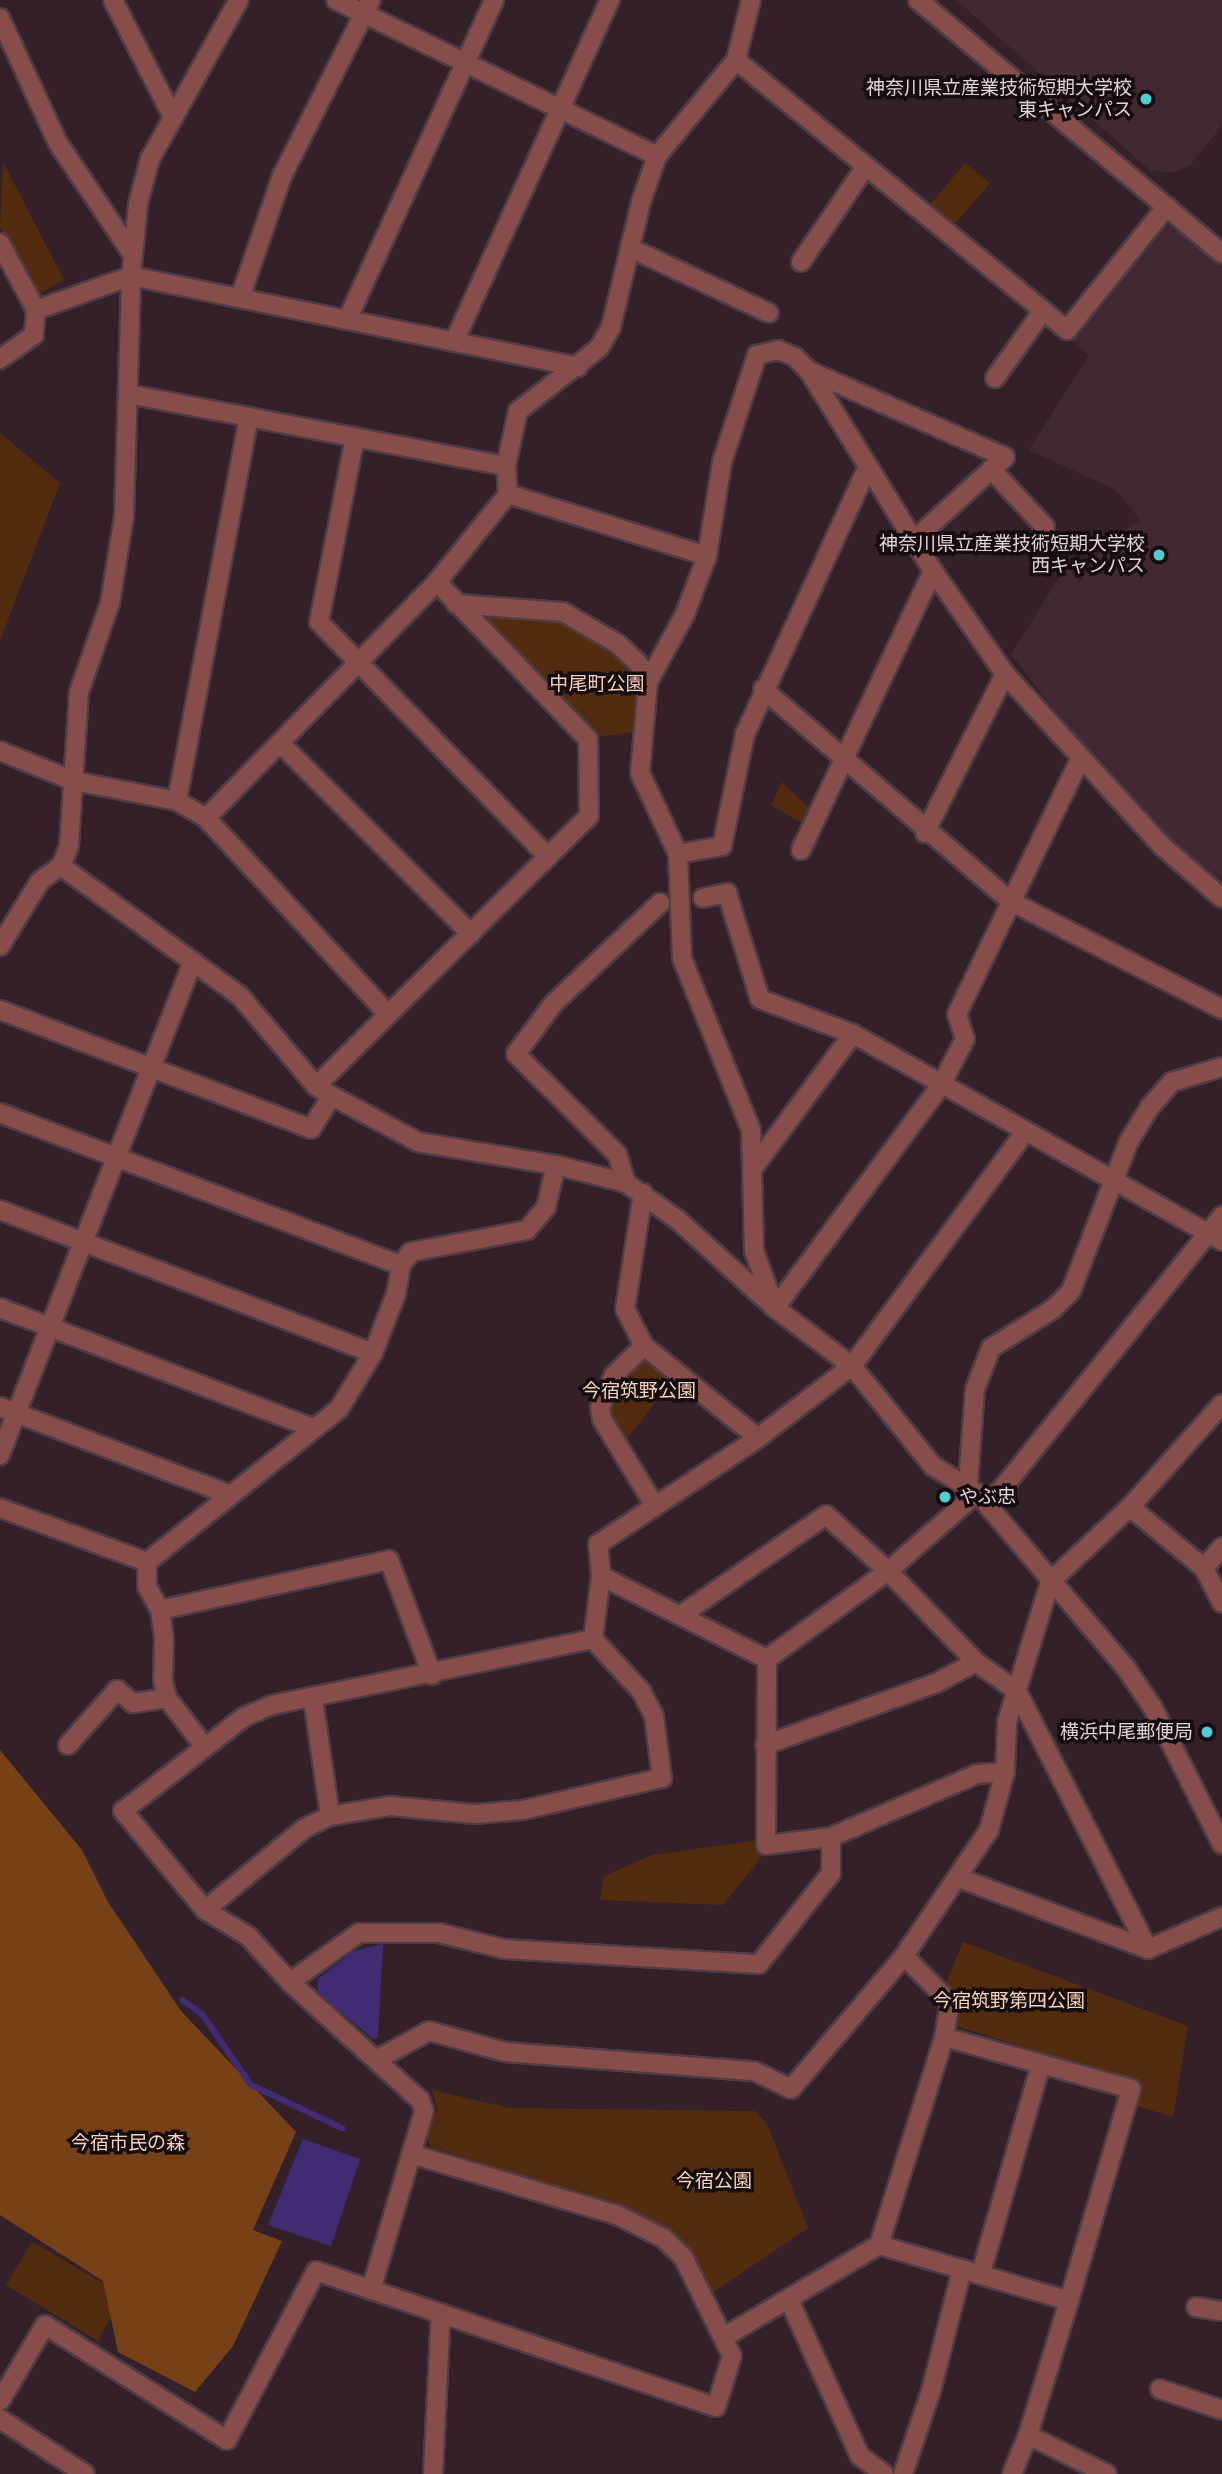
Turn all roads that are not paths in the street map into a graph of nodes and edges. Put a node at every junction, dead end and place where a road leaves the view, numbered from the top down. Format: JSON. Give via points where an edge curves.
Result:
{"nodes":[{"id":1,"x":113,"y":0,"type":"edge"},
{"id":2,"x":336,"y":0,"type":"edge"},
{"id":3,"x":494,"y":0,"type":"edge"},
{"id":4,"x":610,"y":0,"type":"edge"},
{"id":5,"x":751,"y":0,"type":"edge"},
{"id":6,"x":918,"y":0,"type":"edge"},
{"id":7,"x":236,"y":2,"type":"edge"},
{"id":8,"x":367,"y":7,"type":"edge"},
{"id":9,"x":0,"y":18,"type":"edge"},
{"id":10,"x":736,"y":60,"type":"junction"},
{"id":11,"x":465,"y":62,"type":"junction"},
{"id":12,"x":561,"y":107,"type":"junction"},
{"id":13,"x":173,"y":117,"type":"junction"},
{"id":14,"x":657,"y":156,"type":"junction"},
{"id":15,"x":866,"y":166,"type":"junction"},
{"id":16,"x":1167,"y":206,"type":"junction"},
{"id":17,"x":0,"y":243,"type":"edge"},
{"id":18,"x":630,"y":248,"type":"junction"},
{"id":19,"x":1222,"y":253,"type":"edge"},
{"id":20,"x":133,"y":255,"type":"junction"},
{"id":21,"x":801,"y":262,"type":"dead end"},
{"id":22,"x":131,"y":276,"type":"junction"},
{"id":23,"x":240,"y":298,"type":"junction"},
{"id":24,"x":36,"y":310,"type":"junction"},
{"id":25,"x":1043,"y":310,"type":"junction"},
{"id":26,"x":769,"y":313,"type":"dead end"},
{"id":27,"x":347,"y":320,"type":"junction"},
{"id":28,"x":454,"y":342,"type":"junction"},
{"id":29,"x":0,"y":359,"type":"edge"},
{"id":30,"x":578,"y":367,"type":"junction"},
{"id":31,"x":809,"y":371,"type":"junction"},
{"id":32,"x":995,"y":379,"type":"dead end"},
{"id":33,"x":128,"y":394,"type":"junction"},
{"id":34,"x":249,"y":417,"type":"junction"},
{"id":35,"x":355,"y":437,"type":"junction"},
{"id":36,"x":506,"y":466,"type":"junction"},
{"id":37,"x":868,"y":467,"type":"junction"},
{"id":38,"x":991,"y":469,"type":"junction"},
{"id":39,"x":508,"y":494,"type":"junction"},
{"id":40,"x":1045,"y":527,"type":"dead end"},
{"id":41,"x":914,"y":540,"type":"junction"},
{"id":42,"x":707,"y":556,"type":"junction"},
{"id":43,"x":933,"y":570,"type":"junction"},
{"id":44,"x":437,"y":582,"type":"junction"},
{"id":45,"x":456,"y":604,"type":"junction"},
{"id":46,"x":357,"y":664,"type":"junction"},
{"id":47,"x":1004,"y":674,"type":"junction"},
{"id":48,"x":648,"y":682,"type":"junction"},
{"id":49,"x":763,"y":689,"type":"junction"},
{"id":50,"x":280,"y":743,"type":"junction"},
{"id":51,"x":0,"y":751,"type":"edge"},
{"id":52,"x":843,"y":759,"type":"junction"},
{"id":53,"x":1080,"y":759,"type":"junction"},
{"id":54,"x":74,"y":781,"type":"junction"},
{"id":55,"x":177,"y":801,"type":"junction"},
{"id":56,"x":206,"y":818,"type":"junction"},
{"id":57,"x":925,"y":833,"type":"junction"},
{"id":58,"x":801,"y":850,"type":"dead end"},
{"id":59,"x":678,"y":853,"type":"junction"},
{"id":60,"x":548,"y":857,"type":"junction"},
{"id":61,"x":61,"y":866,"type":"junction"},
{"id":62,"x":680,"y":897,"type":"junction"},
{"id":63,"x":1222,"y":898,"type":"edge"},
{"id":64,"x":1010,"y":901,"type":"junction"},
{"id":65,"x":471,"y":934,"type":"junction"},
{"id":66,"x":0,"y":946,"type":"edge"},
{"id":67,"x":193,"y":961,"type":"junction"},
{"id":68,"x":1222,"y":1009,"type":"edge"},
{"id":69,"x":0,"y":1010,"type":"edge"},
{"id":70,"x":387,"y":1013,"type":"junction"},
{"id":71,"x":853,"y":1034,"type":"junction"},
{"id":72,"x":1222,"y":1067,"type":"edge"},
{"id":73,"x":151,"y":1068,"type":"junction"},
{"id":74,"x":941,"y":1084,"type":"junction"},
{"id":75,"x":316,"y":1086,"type":"junction"},
{"id":76,"x":332,"y":1096,"type":"junction"},
{"id":77,"x":0,"y":1113,"type":"edge"},
{"id":78,"x":1025,"y":1132,"type":"junction"},
{"id":79,"x":116,"y":1157,"type":"junction"},
{"id":80,"x":556,"y":1165,"type":"junction"},
{"id":81,"x":753,"y":1168,"type":"junction"},
{"id":82,"x":1114,"y":1180,"type":"junction"},
{"id":83,"x":626,"y":1183,"type":"junction"},
{"id":84,"x":643,"y":1193,"type":"junction"},
{"id":85,"x":0,"y":1210,"type":"edge"},
{"id":86,"x":1222,"y":1216,"type":"edge"},
{"id":87,"x":1215,"y":1237,"type":"edge"},
{"id":88,"x":83,"y":1242,"type":"junction"},
{"id":89,"x":401,"y":1265,"type":"junction"},
{"id":90,"x":0,"y":1308,"type":"edge"},
{"id":91,"x":775,"y":1308,"type":"junction"},
{"id":92,"x":50,"y":1327,"type":"junction"},
{"id":93,"x":644,"y":1346,"type":"junction"},
{"id":94,"x":373,"y":1353,"type":"junction"},
{"id":95,"x":852,"y":1366,"type":"junction"},
{"id":96,"x":1222,"y":1404,"type":"edge"},
{"id":97,"x":8,"y":1410,"type":"edge"},
{"id":98,"x":313,"y":1428,"type":"junction"},
{"id":99,"x":758,"y":1438,"type":"junction"},
{"id":100,"x":0,"y":1455,"type":"edge"},
{"id":101,"x":978,"y":1494,"type":"junction"},
{"id":102,"x":230,"y":1495,"type":"junction"},
{"id":103,"x":655,"y":1506,"type":"junction"},
{"id":104,"x":1130,"y":1507,"type":"junction"},
{"id":105,"x":0,"y":1508,"type":"edge"},
{"id":106,"x":1222,"y":1547,"type":"edge"},
{"id":107,"x":146,"y":1563,"type":"junction"},
{"id":108,"x":1204,"y":1568,"type":"junction"},
{"id":109,"x":888,"y":1571,"type":"junction"},
{"id":110,"x":601,"y":1576,"type":"junction"},
{"id":111,"x":1050,"y":1582,"type":"junction"},
{"id":112,"x":1222,"y":1603,"type":"edge"},
{"id":113,"x":160,"y":1610,"type":"junction"},
{"id":114,"x":681,"y":1615,"type":"junction"},
{"id":115,"x":593,"y":1639,"type":"junction"},
{"id":116,"x":767,"y":1659,"type":"junction"},
{"id":117,"x":976,"y":1662,"type":"junction"},
{"id":118,"x":432,"y":1675,"type":"junction"},
{"id":119,"x":1017,"y":1691,"type":"junction"},
{"id":120,"x":167,"y":1698,"type":"junction"},
{"id":121,"x":313,"y":1699,"type":"junction"},
{"id":122,"x":68,"y":1745,"type":"dead end"},
{"id":123,"x":765,"y":1745,"type":"junction"},
{"id":124,"x":204,"y":1746,"type":"junction"},
{"id":125,"x":1005,"y":1772,"type":"junction"},
{"id":126,"x":330,"y":1816,"type":"junction"},
{"id":127,"x":831,"y":1837,"type":"junction"},
{"id":128,"x":1222,"y":1842,"type":"edge"},
{"id":129,"x":959,"y":1878,"type":"junction"},
{"id":130,"x":205,"y":1910,"type":"junction"},
{"id":131,"x":1222,"y":1917,"type":"edge"},
{"id":132,"x":1149,"y":1949,"type":"junction"},
{"id":133,"x":904,"y":1956,"type":"junction"},
{"id":134,"x":290,"y":1982,"type":"junction"},
{"id":135,"x":944,"y":2037,"type":"junction"},
{"id":136,"x":378,"y":2059,"type":"junction"},
{"id":137,"x":1041,"y":2064,"type":"junction"},
{"id":138,"x":411,"y":2154,"type":"junction"},
{"id":139,"x":879,"y":2245,"type":"junction"},
{"id":140,"x":962,"y":2269,"type":"junction"},
{"id":141,"x":981,"y":2273,"type":"junction"},
{"id":142,"x":371,"y":2290,"type":"junction"},
{"id":143,"x":1069,"y":2301,"type":"junction"},
{"id":144,"x":790,"y":2302,"type":"junction"},
{"id":145,"x":1196,"y":2307,"type":"dead end"},
{"id":146,"x":1222,"y":2311,"type":"edge"},
{"id":147,"x":441,"y":2313,"type":"junction"},
{"id":148,"x":724,"y":2337,"type":"junction"},
{"id":149,"x":1160,"y":2389,"type":"dead end"},
{"id":150,"x":0,"y":2401,"type":"edge"},
{"id":151,"x":1222,"y":2410,"type":"edge"},
{"id":152,"x":0,"y":2419,"type":"edge"},
{"id":153,"x":1028,"y":2435,"type":"junction"},
{"id":154,"x":1099,"y":2472,"type":"edge"},
{"id":155,"x":85,"y":2474,"type":"edge"},
{"id":156,"x":433,"y":2474,"type":"edge"},
{"id":157,"x":884,"y":2474,"type":"edge"},
{"id":158,"x":903,"y":2474,"type":"edge"},
{"id":159,"x":1012,"y":2474,"type":"edge"}],
"edges":[{"from":1,"to":13,"type":"street"},
{"from":2,"to":8,"type":"street"},
{"from":3,"to":11,"type":"street"},
{"from":4,"to":12,"type":"street"},
{"from":5,"to":10,"type":"street"},
{"from":6,"to":16,"type":"street"},
{"from":7,"to":13,"type":"street"},
{"from":8,"to":11,"type":"street"},
{"from":8,"to":23,"type":"street","via":[[282,176]]},
{"from":9,"to":20,"type":"street","via":[[58,143]]},
{"from":10,"to":14,"type":"street"},
{"from":10,"to":15,"type":"street"},
{"from":11,"to":12,"type":"street"},
{"from":11,"to":27,"type":"street"},
{"from":12,"to":14,"type":"street"},
{"from":12,"to":28,"type":"street"},
{"from":13,"to":20,"type":"street","via":[[150,159],[138,204]]},
{"from":14,"to":18,"type":"street"},
{"from":15,"to":21,"type":"street"},
{"from":15,"to":25,"type":"street"},
{"from":16,"to":19,"type":"street"},
{"from":16,"to":25,"type":"street","via":[[1067,330]]},
{"from":17,"to":24,"type":"street"},
{"from":18,"to":26,"type":"street"},
{"from":18,"to":30,"type":"street","via":[[611,327],[599,348]]},
{"from":20,"to":22,"type":"street"},
{"from":22,"to":23,"type":"street"},
{"from":22,"to":24,"type":"street"},
{"from":22,"to":33,"type":"street"},
{"from":23,"to":27,"type":"street"},
{"from":24,"to":29,"type":"street","via":[[34,335]]},
{"from":25,"to":32,"type":"street"},
{"from":27,"to":28,"type":"street"},
{"from":28,"to":30,"type":"street"},
{"from":30,"to":36,"type":"street","via":[[518,411]]},
{"from":31,"to":37,"type":"street"},
{"from":31,"to":38,"type":"street","via":[[1005,457]]},
{"from":31,"to":42,"type":"street","via":[[795,357],[778,350],[757,355],[722,462]]},
{"from":33,"to":34,"type":"street"},
{"from":33,"to":54,"type":"street","via":[[124,517],[110,603],[79,692]]},
{"from":34,"to":35,"type":"street"},
{"from":34,"to":55,"type":"street"},
{"from":35,"to":36,"type":"street"},
{"from":35,"to":46,"type":"street","via":[[319,622]]},
{"from":36,"to":39,"type":"street"},
{"from":37,"to":41,"type":"street"},
{"from":37,"to":49,"type":"street"},
{"from":38,"to":40,"type":"street"},
{"from":38,"to":41,"type":"street"},
{"from":39,"to":42,"type":"street"},
{"from":39,"to":44,"type":"street"},
{"from":41,"to":43,"type":"street"},
{"from":42,"to":48,"type":"street","via":[[685,614]]},
{"from":43,"to":47,"type":"street"},
{"from":43,"to":52,"type":"street"},
{"from":44,"to":45,"type":"street"},
{"from":44,"to":46,"type":"street"},
{"from":45,"to":48,"type":"street","via":[[563,612],[618,644],[638,663]]},
{"from":45,"to":60,"type":"street","via":[[588,739],[589,816]]},
{"from":46,"to":50,"type":"street"},
{"from":46,"to":60,"type":"street"},
{"from":47,"to":53,"type":"street"},
{"from":47,"to":57,"type":"street"},
{"from":48,"to":59,"type":"street","via":[[640,773]]},
{"from":49,"to":52,"type":"street"},
{"from":49,"to":59,"type":"street","via":[[745,734],[722,846]]},
{"from":50,"to":56,"type":"street"},
{"from":50,"to":65,"type":"street"},
{"from":51,"to":54,"type":"street"},
{"from":52,"to":57,"type":"street"},
{"from":52,"to":58,"type":"street"},
{"from":53,"to":63,"type":"street","via":[[1161,845]]},
{"from":53,"to":64,"type":"street"},
{"from":54,"to":55,"type":"street"},
{"from":54,"to":61,"type":"street","via":[[69,846]]},
{"from":55,"to":56,"type":"street"},
{"from":56,"to":70,"type":"street"},
{"from":57,"to":64,"type":"street"},
{"from":59,"to":62,"type":"street"},
{"from":60,"to":65,"type":"street"},
{"from":61,"to":66,"type":"street","via":[[40,881]]},
{"from":61,"to":67,"type":"street"},
{"from":62,"to":71,"type":"street","via":[[727,893],[761,999]]},
{"from":62,"to":81,"type":"street","via":[[682,958],[751,1130]]},
{"from":62,"to":83,"type":"street","via":[[554,1003],[516,1054],[617,1154]]},
{"from":64,"to":68,"type":"street"},
{"from":64,"to":74,"type":"street","via":[[957,1014],[965,1039]]},
{"from":65,"to":70,"type":"street"},
{"from":67,"to":73,"type":"street"},
{"from":67,"to":75,"type":"street","via":[[240,996]]},
{"from":69,"to":73,"type":"street"},
{"from":70,"to":75,"type":"street"},
{"from":71,"to":74,"type":"street"},
{"from":71,"to":81,"type":"street"},
{"from":72,"to":82,"type":"street","via":[[1172,1082],[1142,1119]]},
{"from":73,"to":76,"type":"street","via":[[311,1129]]},
{"from":73,"to":79,"type":"street"},
{"from":74,"to":78,"type":"street"},
{"from":74,"to":91,"type":"street"},
{"from":75,"to":76,"type":"street"},
{"from":76,"to":80,"type":"street","via":[[418,1142]]},
{"from":77,"to":79,"type":"street"},
{"from":78,"to":82,"type":"street"},
{"from":78,"to":95,"type":"street"},
{"from":79,"to":88,"type":"street"},
{"from":79,"to":89,"type":"street"},
{"from":80,"to":83,"type":"street"},
{"from":80,"to":89,"type":"street","via":[[546,1207],[527,1230],[501,1239],[411,1252]]},
{"from":81,"to":91,"type":"street","via":[[754,1251]]},
{"from":82,"to":87,"type":"street"},
{"from":82,"to":101,"type":"street","via":[[1071,1291],[991,1348],[982,1365],[970,1416]]},
{"from":83,"to":84,"type":"street"},
{"from":84,"to":91,"type":"street"},
{"from":84,"to":93,"type":"street","via":[[625,1309]]},
{"from":85,"to":88,"type":"street"},
{"from":86,"to":87,"type":"street"},
{"from":87,"to":101,"type":"street"},
{"from":88,"to":92,"type":"street"},
{"from":88,"to":94,"type":"street"},
{"from":89,"to":94,"type":"street","via":[[396,1294]]},
{"from":90,"to":92,"type":"street"},
{"from":91,"to":95,"type":"street"},
{"from":92,"to":97,"type":"street"},
{"from":92,"to":98,"type":"street"},
{"from":93,"to":99,"type":"street"},
{"from":93,"to":103,"type":"street","via":[[614,1375],[600,1408],[602,1419]]},
{"from":94,"to":98,"type":"street","via":[[339,1409]]},
{"from":95,"to":99,"type":"street"},
{"from":95,"to":101,"type":"street","via":[[933,1466]]},
{"from":96,"to":104,"type":"street"},
{"from":97,"to":100,"type":"street"},
{"from":97,"to":102,"type":"street"},
{"from":98,"to":102,"type":"street"},
{"from":99,"to":103,"type":"street"},
{"from":101,"to":109,"type":"street"},
{"from":101,"to":111,"type":"street"},
{"from":102,"to":107,"type":"street"},
{"from":103,"to":110,"type":"street","via":[[598,1544]]},
{"from":104,"to":108,"type":"street"},
{"from":104,"to":111,"type":"street"},
{"from":105,"to":107,"type":"street"},
{"from":106,"to":108,"type":"street"},
{"from":107,"to":113,"type":"street","via":[[147,1587]]},
{"from":108,"to":112,"type":"street"},
{"from":109,"to":114,"type":"street","via":[[826,1515]]},
{"from":109,"to":116,"type":"street"},
{"from":109,"to":117,"type":"street"},
{"from":110,"to":114,"type":"street"},
{"from":110,"to":115,"type":"street"},
{"from":111,"to":119,"type":"street"},
{"from":111,"to":128,"type":"street","via":[[1126,1668],[1153,1708]]},
{"from":113,"to":118,"type":"street","via":[[389,1560]]},
{"from":113,"to":120,"type":"street"},
{"from":114,"to":116,"type":"street"},
{"from":115,"to":118,"type":"street"},
{"from":115,"to":126,"type":"street","via":[[641,1691],[654,1716],[662,1778],[523,1810],[475,1814],[390,1806]]},
{"from":116,"to":123,"type":"street"},
{"from":117,"to":119,"type":"street"},
{"from":117,"to":123,"type":"street","via":[[936,1683]]},
{"from":118,"to":121,"type":"street"},
{"from":119,"to":125,"type":"street","via":[[1007,1722]]},
{"from":119,"to":132,"type":"street"},
{"from":120,"to":122,"type":"street","via":[[133,1703],[117,1690]]},
{"from":120,"to":124,"type":"street"},
{"from":121,"to":124,"type":"street","via":[[272,1705],[244,1717]]},
{"from":121,"to":126,"type":"street"},
{"from":123,"to":127,"type":"street","via":[[766,1844]]},
{"from":124,"to":130,"type":"street","via":[[123,1811]]},
{"from":125,"to":127,"type":"street","via":[[977,1774]]},
{"from":125,"to":129,"type":"street","via":[[989,1830]]},
{"from":126,"to":130,"type":"street","via":[[305,1828]]},
{"from":127,"to":134,"type":"street","via":[[831,1873],[760,1964],[504,1949],[439,1933],[359,1933]]},
{"from":129,"to":132,"type":"street"},
{"from":129,"to":133,"type":"street"},
{"from":130,"to":134,"type":"street","via":[[248,1936]]},
{"from":131,"to":132,"type":"street"},
{"from":133,"to":135,"type":"street","via":[[950,2002]]},
{"from":133,"to":136,"type":"street","via":[[791,2090],[754,2071],[505,2052],[429,2031]]},
{"from":134,"to":136,"type":"street"},
{"from":135,"to":137,"type":"street"},
{"from":135,"to":139,"type":"street"},
{"from":136,"to":138,"type":"street","via":[[420,2100],[424,2111]]},
{"from":137,"to":141,"type":"street"},
{"from":137,"to":143,"type":"street","via":[[1131,2089]]},
{"from":138,"to":142,"type":"street"},
{"from":138,"to":148,"type":"street","via":[[617,2215],[663,2238],[683,2257]]},
{"from":139,"to":140,"type":"street"},
{"from":139,"to":144,"type":"street"},
{"from":140,"to":141,"type":"street"},
{"from":140,"to":158,"type":"street","via":[[931,2391]]},
{"from":141,"to":143,"type":"street"},
{"from":142,"to":147,"type":"street"},
{"from":142,"to":150,"type":"street","via":[[316,2271],[227,2440],[45,2325]]},
{"from":143,"to":153,"type":"street"},
{"from":144,"to":148,"type":"street"},
{"from":144,"to":157,"type":"street","via":[[860,2456]]},
{"from":145,"to":146,"type":"street"},
{"from":147,"to":148,"type":"street","via":[[716,2407],[732,2357]]},
{"from":147,"to":156,"type":"street"},
{"from":149,"to":151,"type":"street"},
{"from":152,"to":155,"type":"street"},
{"from":153,"to":154,"type":"street"},
{"from":153,"to":159,"type":"street"}]}
